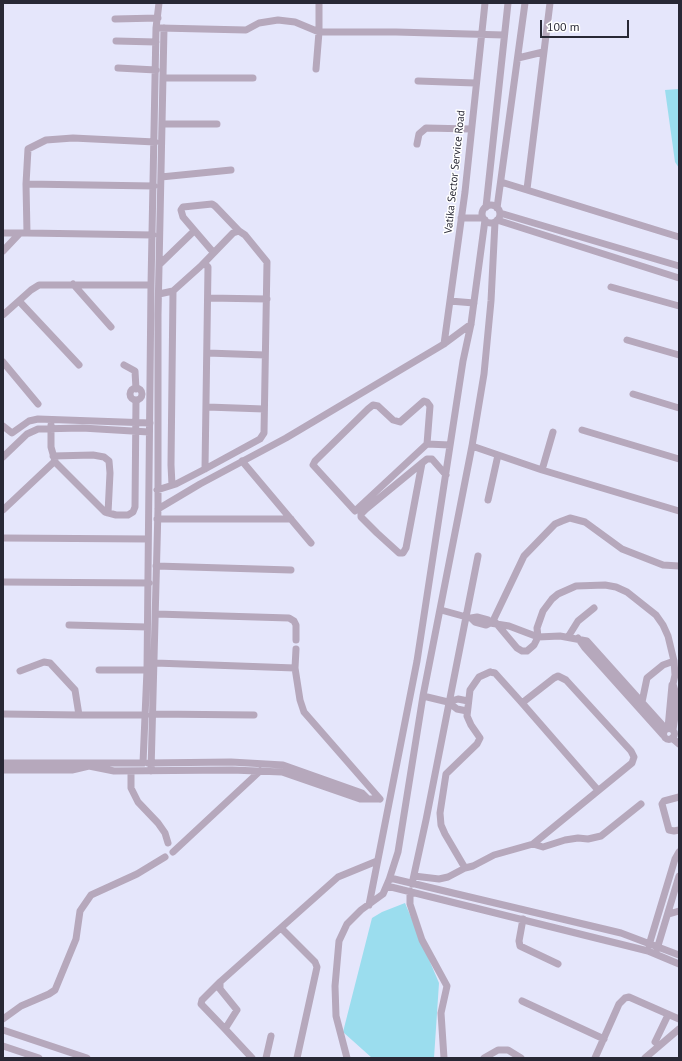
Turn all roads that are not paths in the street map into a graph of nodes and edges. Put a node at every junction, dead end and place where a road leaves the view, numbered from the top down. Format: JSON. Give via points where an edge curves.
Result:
{"nodes":[{"id":1,"x":159,"y":3,"type":"edge"},
{"id":2,"x":319,"y":3,"type":"edge"},
{"id":3,"x":484,"y":3,"type":"edge"},
{"id":4,"x":508,"y":3,"type":"edge"},
{"id":5,"x":525,"y":3,"type":"edge"},
{"id":6,"x":550,"y":3,"type":"edge"},
{"id":7,"x":158,"y":18,"type":"junction"},
{"id":8,"x":115,"y":19,"type":"dead end"},
{"id":9,"x":160,"y":28,"type":"junction"},
{"id":10,"x":319,"y":32,"type":"junction"},
{"id":11,"x":481,"y":35,"type":"junction"},
{"id":12,"x":504,"y":35,"type":"junction"},
{"id":13,"x":116,"y":41,"type":"dead end"},
{"id":14,"x":156,"y":42,"type":"junction"},
{"id":15,"x":543,"y":52,"type":"junction"},
{"id":16,"x":518,"y":58,"type":"junction"},
{"id":17,"x":118,"y":68,"type":"dead end"},
{"id":18,"x":316,"y":69,"type":"dead end"},
{"id":19,"x":156,"y":70,"type":"junction"},
{"id":20,"x":163,"y":78,"type":"junction"},
{"id":21,"x":253,"y":78,"type":"dead end"},
{"id":22,"x":418,"y":81,"type":"dead end"},
{"id":23,"x":475,"y":83,"type":"junction"},
{"id":24,"x":162,"y":124,"type":"junction"},
{"id":25,"x":217,"y":124,"type":"dead end"},
{"id":26,"x":471,"y":129,"type":"junction"},
{"id":27,"x":155,"y":142,"type":"junction"},
{"id":28,"x":417,"y":144,"type":"dead end"},
{"id":29,"x":231,"y":170,"type":"dead end"},
{"id":30,"x":161,"y":177,"type":"junction"},
{"id":31,"x":501,"y":182,"type":"junction"},
{"id":32,"x":26,"y":184,"type":"junction"},
{"id":33,"x":154,"y":186,"type":"junction"},
{"id":34,"x":526,"y":189,"type":"junction"},
{"id":35,"x":486,"y":207,"type":"junction"},
{"id":36,"x":499,"y":211,"type":"junction"},
{"id":37,"x":461,"y":218,"type":"junction"},
{"id":38,"x":484,"y":219,"type":"junction"},
{"id":39,"x":496,"y":221,"type":"junction"},
{"id":40,"x":194,"y":231,"type":"junction"},
{"id":41,"x":239,"y":231,"type":"junction"},
{"id":42,"x":3,"y":233,"type":"edge"},
{"id":43,"x":23,"y":233,"type":"junction"},
{"id":44,"x":153,"y":235,"type":"junction"},
{"id":45,"x":679,"y":237,"type":"edge"},
{"id":46,"x":3,"y":251,"type":"edge"},
{"id":47,"x":213,"y":252,"type":"junction"},
{"id":48,"x":160,"y":264,"type":"junction"},
{"id":49,"x":202,"y":265,"type":"junction"},
{"id":50,"x":679,"y":266,"type":"edge"},
{"id":51,"x":679,"y":278,"type":"edge"},
{"id":52,"x":73,"y":284,"type":"junction"},
{"id":53,"x":151,"y":286,"type":"junction"},
{"id":54,"x":611,"y":287,"type":"dead end"},
{"id":55,"x":172,"y":291,"type":"junction"},
{"id":56,"x":159,"y":294,"type":"junction"},
{"id":57,"x":208,"y":298,"type":"junction"},
{"id":58,"x":267,"y":299,"type":"junction"},
{"id":59,"x":19,"y":301,"type":"junction"},
{"id":60,"x":450,"y":302,"type":"junction"},
{"id":61,"x":474,"y":303,"type":"junction"},
{"id":62,"x":679,"y":306,"type":"edge"},
{"id":63,"x":3,"y":315,"type":"edge"},
{"id":64,"x":150,"y":315,"type":"junction"},
{"id":65,"x":158,"y":315,"type":"junction"},
{"id":66,"x":471,"y":324,"type":"junction"},
{"id":67,"x":111,"y":327,"type":"dead end"},
{"id":68,"x":626,"y":340,"type":"dead end"},
{"id":69,"x":444,"y":344,"type":"junction"},
{"id":70,"x":207,"y":353,"type":"junction"},
{"id":71,"x":265,"y":355,"type":"junction"},
{"id":72,"x":679,"y":355,"type":"edge"},
{"id":73,"x":3,"y":362,"type":"edge"},
{"id":74,"x":79,"y":365,"type":"dead end"},
{"id":75,"x":124,"y":365,"type":"dead end"},
{"id":76,"x":633,"y":394,"type":"dead end"},
{"id":77,"x":38,"y":404,"type":"dead end"},
{"id":78,"x":207,"y":407,"type":"junction"},
{"id":79,"x":264,"y":408,"type":"junction"},
{"id":80,"x":679,"y":408,"type":"edge"},
{"id":81,"x":51,"y":420,"type":"junction"},
{"id":82,"x":137,"y":422,"type":"junction"},
{"id":83,"x":150,"y":423,"type":"junction"},
{"id":84,"x":3,"y":426,"type":"edge"},
{"id":85,"x":51,"y":429,"type":"junction"},
{"id":86,"x":582,"y":430,"type":"dead end"},
{"id":87,"x":136,"y":432,"type":"junction"},
{"id":88,"x":149,"y":432,"type":"junction"},
{"id":89,"x":553,"y":432,"type":"dead end"},
{"id":90,"x":13,"y":433,"type":"junction"},
{"id":91,"x":18,"y":443,"type":"junction"},
{"id":92,"x":427,"y":444,"type":"junction"},
{"id":93,"x":450,"y":445,"type":"junction"},
{"id":94,"x":472,"y":446,"type":"junction"},
{"id":95,"x":498,"y":455,"type":"junction"},
{"id":96,"x":3,"y":457,"type":"edge"},
{"id":97,"x":158,"y":457,"type":"junction"},
{"id":98,"x":149,"y":458,"type":"junction"},
{"id":99,"x":54,"y":459,"type":"junction"},
{"id":100,"x":679,"y":459,"type":"edge"},
{"id":101,"x":242,"y":462,"type":"junction"},
{"id":102,"x":422,"y":463,"type":"junction"},
{"id":103,"x":205,"y":469,"type":"junction"},
{"id":104,"x":542,"y":470,"type":"junction"},
{"id":105,"x":446,"y":476,"type":"junction"},
{"id":106,"x":172,"y":485,"type":"junction"},
{"id":107,"x":157,"y":490,"type":"junction"},
{"id":108,"x":488,"y":500,"type":"dead end"},
{"id":109,"x":135,"y":506,"type":"junction"},
{"id":110,"x":149,"y":507,"type":"junction"},
{"id":111,"x":158,"y":509,"type":"junction"},
{"id":112,"x":3,"y":510,"type":"edge"},
{"id":113,"x":679,"y":511,"type":"edge"},
{"id":114,"x":108,"y":513,"type":"junction"},
{"id":115,"x":157,"y":519,"type":"junction"},
{"id":116,"x":291,"y":519,"type":"junction"},
{"id":117,"x":3,"y":538,"type":"edge"},
{"id":118,"x":148,"y":539,"type":"junction"},
{"id":119,"x":311,"y":542,"type":"dead end"},
{"id":120,"x":478,"y":556,"type":"dead end"},
{"id":121,"x":156,"y":566,"type":"junction"},
{"id":122,"x":679,"y":566,"type":"edge"},
{"id":123,"x":291,"y":570,"type":"dead end"},
{"id":124,"x":3,"y":582,"type":"edge"},
{"id":125,"x":149,"y":583,"type":"junction"},
{"id":126,"x":594,"y":608,"type":"dead end"},
{"id":127,"x":441,"y":610,"type":"junction"},
{"id":128,"x":156,"y":614,"type":"junction"},
{"id":129,"x":469,"y":618,"type":"junction"},
{"id":130,"x":493,"y":623,"type":"junction"},
{"id":131,"x":69,"y":625,"type":"dead end"},
{"id":132,"x":147,"y":626,"type":"junction"},
{"id":133,"x":538,"y":637,"type":"junction"},
{"id":134,"x":568,"y":637,"type":"junction"},
{"id":135,"x":578,"y":638,"type":"junction"},
{"id":136,"x":151,"y":639,"type":"junction"},
{"id":137,"x":296,"y":640,"type":"dead end"},
{"id":138,"x":296,"y":649,"type":"dead end"},
{"id":139,"x":674,"y":661,"type":"junction"},
{"id":140,"x":155,"y":663,"type":"junction"},
{"id":141,"x":295,"y":668,"type":"junction"},
{"id":142,"x":100,"y":670,"type":"dead end"},
{"id":143,"x":147,"y":670,"type":"junction"},
{"id":144,"x":20,"y":671,"type":"dead end"},
{"id":145,"x":423,"y":696,"type":"junction"},
{"id":146,"x":468,"y":701,"type":"junction"},
{"id":147,"x":448,"y":702,"type":"junction"},
{"id":148,"x":642,"y":702,"type":"junction"},
{"id":149,"x":522,"y":703,"type":"junction"},
{"id":150,"x":466,"y":711,"type":"junction"},
{"id":151,"x":3,"y":714,"type":"edge"},
{"id":152,"x":150,"y":714,"type":"junction"},
{"id":153,"x":79,"y":715,"type":"junction"},
{"id":154,"x":254,"y":715,"type":"dead end"},
{"id":155,"x":667,"y":731,"type":"junction"},
{"id":156,"x":679,"y":744,"type":"edge"},
{"id":157,"x":3,"y":763,"type":"edge"},
{"id":158,"x":86,"y":765,"type":"junction"},
{"id":159,"x":143,"y":767,"type":"junction"},
{"id":160,"x":151,"y":767,"type":"junction"},
{"id":161,"x":3,"y":770,"type":"edge"},
{"id":162,"x":131,"y":771,"type":"junction"},
{"id":163,"x":260,"y":771,"type":"junction"},
{"id":164,"x":597,"y":789,"type":"junction"},
{"id":165,"x":679,"y":797,"type":"edge"},
{"id":166,"x":367,"y":798,"type":"junction"},
{"id":167,"x":379,"y":799,"type":"junction"},
{"id":168,"x":388,"y":801,"type":"junction"},
{"id":169,"x":641,"y":804,"type":"dead end"},
{"id":170,"x":679,"y":830,"type":"edge"},
{"id":171,"x":168,"y":843,"type":"dead end"},
{"id":172,"x":533,"y":844,"type":"junction"},
{"id":173,"x":173,"y":852,"type":"dead end"},
{"id":174,"x":679,"y":853,"type":"edge"},
{"id":175,"x":165,"y":857,"type":"dead end"},
{"id":176,"x":377,"y":861,"type":"junction"},
{"id":177,"x":465,"y":868,"type":"junction"},
{"id":178,"x":414,"y":876,"type":"junction"},
{"id":179,"x":679,"y":876,"type":"edge"},
{"id":180,"x":390,"y":878,"type":"junction"},
{"id":181,"x":387,"y":886,"type":"junction"},
{"id":182,"x":411,"y":888,"type":"junction"},
{"id":183,"x":369,"y":905,"type":"junction"},
{"id":184,"x":679,"y":911,"type":"edge"},
{"id":185,"x":669,"y":914,"type":"junction"},
{"id":186,"x":523,"y":919,"type":"junction"},
{"id":187,"x":281,"y":928,"type":"junction"},
{"id":188,"x":650,"y":942,"type":"junction"},
{"id":189,"x":658,"y":946,"type":"junction"},
{"id":190,"x":648,"y":951,"type":"junction"},
{"id":191,"x":656,"y":954,"type":"junction"},
{"id":192,"x":679,"y":955,"type":"edge"},
{"id":193,"x":558,"y":964,"type":"dead end"},
{"id":194,"x":679,"y":964,"type":"edge"},
{"id":195,"x":220,"y":982,"type":"junction"},
{"id":196,"x":522,"y":1001,"type":"dead end"},
{"id":197,"x":668,"y":1015,"type":"junction"},
{"id":198,"x":3,"y":1019,"type":"edge"},
{"id":199,"x":679,"y":1019,"type":"edge"},
{"id":200,"x":679,"y":1028,"type":"edge"},
{"id":201,"x":225,"y":1029,"type":"junction"},
{"id":202,"x":3,"y":1030,"type":"edge"},
{"id":203,"x":270,"y":1036,"type":"dead end"},
{"id":204,"x":604,"y":1039,"type":"junction"},
{"id":205,"x":655,"y":1042,"type":"dead end"},
{"id":206,"x":3,"y":1046,"type":"edge"},
{"id":207,"x":40,"y":1058,"type":"edge"},
{"id":208,"x":87,"y":1058,"type":"edge"},
{"id":209,"x":252,"y":1058,"type":"edge"},
{"id":210,"x":266,"y":1058,"type":"edge"},
{"id":211,"x":296,"y":1058,"type":"edge"},
{"id":212,"x":347,"y":1058,"type":"edge"},
{"id":213,"x":444,"y":1058,"type":"edge"},
{"id":214,"x":484,"y":1058,"type":"edge"},
{"id":215,"x":521,"y":1058,"type":"edge"},
{"id":216,"x":595,"y":1058,"type":"edge"},
{"id":217,"x":644,"y":1058,"type":"edge"}],
"edges":[{"from":1,"to":7,"type":"street"},
{"from":2,"to":10,"type":"street"},
{"from":3,"to":11,"type":"street","name":"Vatika Sector Service Road"},
{"from":4,"to":12,"type":"street"},
{"from":5,"to":16,"type":"street"},
{"from":6,"to":15,"type":"street"},
{"from":7,"to":8,"type":"street"},
{"from":7,"to":9,"type":"street"},
{"from":9,"to":10,"type":"street","via":[[246,30],[259,23],[278,20],[295,22]]},
{"from":9,"to":14,"type":"street"},
{"from":9,"to":20,"type":"street"},
{"from":10,"to":11,"type":"street"},
{"from":10,"to":18,"type":"street"},
{"from":11,"to":12,"type":"street"},
{"from":11,"to":23,"type":"street","name":"Vatika Sector Service Road"},
{"from":12,"to":35,"type":"street"},
{"from":13,"to":14,"type":"street"},
{"from":14,"to":19,"type":"street"},
{"from":15,"to":16,"type":"street"},
{"from":15,"to":34,"type":"street"},
{"from":16,"to":31,"type":"street"},
{"from":17,"to":19,"type":"street"},
{"from":19,"to":27,"type":"street"},
{"from":20,"to":21,"type":"street"},
{"from":20,"to":24,"type":"street"},
{"from":22,"to":23,"type":"street"},
{"from":23,"to":26,"type":"street","name":"Vatika Sector Service Road"},
{"from":24,"to":25,"type":"street"},
{"from":24,"to":30,"type":"street"},
{"from":26,"to":28,"type":"street","via":[[426,128],[419,134]]},
{"from":26,"to":37,"type":"street","name":"Vatika Sector Service Road"},
{"from":27,"to":32,"type":"street","via":[[73,138],[46,140],[28,149]]},
{"from":27,"to":33,"type":"street"},
{"from":29,"to":30,"type":"street"},
{"from":30,"to":48,"type":"street"},
{"from":31,"to":34,"type":"street"},
{"from":31,"to":36,"type":"street"},
{"from":32,"to":33,"type":"street"},
{"from":32,"to":43,"type":"street"},
{"from":33,"to":44,"type":"street"},
{"from":34,"to":45,"type":"street"},
{"from":35,"to":36,"type":"street","via":[[492,205]]},
{"from":35,"to":38,"type":"street","via":[[483,210]]},
{"from":36,"to":39,"type":"street"},
{"from":36,"to":50,"type":"street"},
{"from":37,"to":38,"type":"street"},
{"from":37,"to":60,"type":"street","name":"Vatika Sector Service Road"},
{"from":38,"to":39,"type":"street","via":[[490,223]]},
{"from":38,"to":61,"type":"street"},
{"from":39,"to":51,"type":"street"},
{"from":39,"to":94,"type":"street","via":[[484,374]]},
{"from":40,"to":41,"type":"street","via":[[181,208],[212,204]]},
{"from":40,"to":47,"type":"street"},
{"from":40,"to":48,"type":"street"},
{"from":41,"to":47,"type":"street","via":[[233,233]]},
{"from":41,"to":58,"type":"street","via":[[267,262]]},
{"from":42,"to":43,"type":"street"},
{"from":43,"to":44,"type":"street"},
{"from":43,"to":46,"type":"street"},
{"from":44,"to":53,"type":"street"},
{"from":47,"to":49,"type":"street"},
{"from":48,"to":56,"type":"street"},
{"from":49,"to":55,"type":"street"},
{"from":49,"to":57,"type":"street","via":[[208,267]]},
{"from":52,"to":53,"type":"street"},
{"from":52,"to":59,"type":"street","via":[[39,285]]},
{"from":52,"to":67,"type":"street"},
{"from":53,"to":64,"type":"street"},
{"from":54,"to":62,"type":"street"},
{"from":55,"to":56,"type":"street"},
{"from":55,"to":106,"type":"street"},
{"from":56,"to":65,"type":"street"},
{"from":57,"to":58,"type":"street"},
{"from":57,"to":70,"type":"street"},
{"from":58,"to":71,"type":"street"},
{"from":59,"to":63,"type":"street"},
{"from":59,"to":74,"type":"street"},
{"from":60,"to":61,"type":"street"},
{"from":60,"to":69,"type":"street","name":"Vatika Sector Service Road"},
{"from":61,"to":66,"type":"street"},
{"from":64,"to":65,"type":"street"},
{"from":64,"to":83,"type":"street"},
{"from":65,"to":97,"type":"street"},
{"from":66,"to":69,"type":"street"},
{"from":66,"to":93,"type":"street"},
{"from":68,"to":72,"type":"street"},
{"from":69,"to":101,"type":"street"},
{"from":70,"to":71,"type":"street"},
{"from":70,"to":78,"type":"street"},
{"from":71,"to":79,"type":"street"},
{"from":73,"to":77,"type":"street"},
{"from":75,"to":82,"type":"street","via":[[135,371],[136,389],[142,394],[140,399],[136,400]]},
{"from":76,"to":80,"type":"street"},
{"from":78,"to":79,"type":"street"},
{"from":78,"to":103,"type":"street"},
{"from":79,"to":103,"type":"street","via":[[264,433],[260,439]]},
{"from":81,"to":82,"type":"street"},
{"from":81,"to":85,"type":"street"},
{"from":81,"to":90,"type":"street","via":[[32,420]]},
{"from":82,"to":83,"type":"street"},
{"from":82,"to":87,"type":"street"},
{"from":83,"to":88,"type":"street"},
{"from":84,"to":90,"type":"street"},
{"from":85,"to":87,"type":"street","via":[[82,428]]},
{"from":85,"to":91,"type":"street","via":[[33,431]]},
{"from":85,"to":99,"type":"street"},
{"from":86,"to":100,"type":"street"},
{"from":87,"to":88,"type":"street"},
{"from":87,"to":109,"type":"street"},
{"from":88,"to":98,"type":"street"},
{"from":89,"to":104,"type":"street"},
{"from":90,"to":91,"type":"street"},
{"from":91,"to":96,"type":"street"},
{"from":92,"to":92,"type":"street","via":[[430,406],[427,402],[424,401],[400,422],[393,420],[378,406],[373,405],[313,465],[355,511]]},
{"from":92,"to":93,"type":"street"},
{"from":93,"to":105,"type":"street"},
{"from":94,"to":95,"type":"street"},
{"from":94,"to":127,"type":"street"},
{"from":95,"to":104,"type":"street"},
{"from":95,"to":108,"type":"street"},
{"from":97,"to":98,"type":"street"},
{"from":97,"to":107,"type":"street"},
{"from":98,"to":110,"type":"street"},
{"from":99,"to":112,"type":"street"},
{"from":99,"to":114,"type":"street","via":[[102,510]]},
{"from":99,"to":114,"type":"street","via":[[93,455],[109,461]]},
{"from":101,"to":111,"type":"street"},
{"from":101,"to":116,"type":"street"},
{"from":102,"to":102,"type":"street","via":[[361,514],[361,517],[400,553],[406,548]]},
{"from":102,"to":105,"type":"street","via":[[427,459],[432,460]]},
{"from":103,"to":106,"type":"street"},
{"from":104,"to":113,"type":"street"},
{"from":105,"to":168,"type":"street","via":[[417,661]]},
{"from":106,"to":107,"type":"street"},
{"from":107,"to":111,"type":"street"},
{"from":109,"to":110,"type":"street"},
{"from":109,"to":114,"type":"street","via":[[133,512],[128,515]]},
{"from":110,"to":118,"type":"street"},
{"from":111,"to":115,"type":"street"},
{"from":115,"to":116,"type":"street"},
{"from":115,"to":121,"type":"street"},
{"from":116,"to":119,"type":"street"},
{"from":117,"to":118,"type":"street"},
{"from":118,"to":125,"type":"street"},
{"from":120,"to":129,"type":"street"},
{"from":121,"to":123,"type":"street"},
{"from":121,"to":128,"type":"street"},
{"from":122,"to":130,"type":"street","via":[[663,565],[622,549],[585,522],[570,518],[551,528],[524,556]]},
{"from":124,"to":125,"type":"street"},
{"from":125,"to":132,"type":"street"},
{"from":126,"to":134,"type":"street","via":[[578,622]]},
{"from":127,"to":129,"type":"street"},
{"from":127,"to":145,"type":"street"},
{"from":128,"to":136,"type":"street"},
{"from":128,"to":137,"type":"street","via":[[289,618],[296,625]]},
{"from":129,"to":130,"type":"street","via":[[481,618]]},
{"from":129,"to":147,"type":"street"},
{"from":130,"to":133,"type":"street"},
{"from":130,"to":133,"type":"street","via":[[522,651],[531,648]]},
{"from":131,"to":132,"type":"street"},
{"from":132,"to":136,"type":"street"},
{"from":133,"to":134,"type":"street"},
{"from":133,"to":139,"type":"street","via":[[537,628],[542,611],[558,594],[576,586],[605,585],[627,592],[656,615],[668,636]]},
{"from":134,"to":135,"type":"street"},
{"from":135,"to":148,"type":"street","via":[[587,641]]},
{"from":135,"to":155,"type":"street"},
{"from":136,"to":140,"type":"street"},
{"from":136,"to":143,"type":"street"},
{"from":138,"to":141,"type":"street"},
{"from":139,"to":148,"type":"street","via":[[663,665],[646,678]]},
{"from":139,"to":155,"type":"street","via":[[676,709]]},
{"from":140,"to":141,"type":"street"},
{"from":140,"to":152,"type":"street"},
{"from":141,"to":167,"type":"street","via":[[300,702],[308,718]]},
{"from":142,"to":143,"type":"street"},
{"from":143,"to":152,"type":"street"},
{"from":144,"to":153,"type":"street","via":[[44,662],[50,663],[74,690]]},
{"from":145,"to":147,"type":"street"},
{"from":145,"to":180,"type":"street","via":[[405,814]]},
{"from":146,"to":147,"type":"street","via":[[458,699]]},
{"from":146,"to":149,"type":"street","via":[[470,690],[476,680],[490,672],[495,673]]},
{"from":146,"to":150,"type":"street"},
{"from":147,"to":150,"type":"street","via":[[457,710]]},
{"from":147,"to":178,"type":"street"},
{"from":148,"to":155,"type":"street"},
{"from":149,"to":164,"type":"street"},
{"from":149,"to":164,"type":"street","via":[[558,676],[566,680],[631,751],[634,757],[632,762]]},
{"from":150,"to":177,"type":"street","via":[[471,725],[480,738],[446,774],[440,814],[445,834]]},
{"from":151,"to":153,"type":"street"},
{"from":152,"to":153,"type":"street"},
{"from":152,"to":154,"type":"street"},
{"from":152,"to":159,"type":"street"},
{"from":152,"to":160,"type":"street"},
{"from":155,"to":156,"type":"street","via":[[667,739],[672,738]]},
{"from":157,"to":158,"type":"street"},
{"from":158,"to":159,"type":"street"},
{"from":158,"to":161,"type":"street","via":[[72,770]]},
{"from":158,"to":162,"type":"street","via":[[110,771]]},
{"from":159,"to":160,"type":"street"},
{"from":159,"to":162,"type":"street"},
{"from":160,"to":163,"type":"street"},
{"from":160,"to":166,"type":"street","via":[[231,762],[283,765],[362,793]]},
{"from":162,"to":171,"type":"street","via":[[131,788],[138,802],[158,823]]},
{"from":163,"to":166,"type":"street","via":[[282,772],[360,799]]},
{"from":163,"to":173,"type":"street"},
{"from":164,"to":172,"type":"street"},
{"from":165,"to":170,"type":"street","via":[[664,801],[662,804],[669,830]]},
{"from":166,"to":167,"type":"street"},
{"from":167,"to":168,"type":"street"},
{"from":168,"to":176,"type":"street"},
{"from":169,"to":172,"type":"street","via":[[602,836],[565,840],[543,847]]},
{"from":172,"to":177,"type":"street","via":[[494,855]]},
{"from":174,"to":188,"type":"street"},
{"from":175,"to":198,"type":"street","via":[[88,898],[80,912],[76,939],[55,990],[21,1006]]},
{"from":176,"to":183,"type":"street"},
{"from":176,"to":187,"type":"street","via":[[338,877]]},
{"from":177,"to":178,"type":"street","via":[[439,879]]},
{"from":178,"to":182,"type":"street"},
{"from":179,"to":185,"type":"street"},
{"from":180,"to":181,"type":"street"},
{"from":180,"to":182,"type":"street"},
{"from":181,"to":182,"type":"street"},
{"from":181,"to":183,"type":"street","via":[[383,894]]},
{"from":182,"to":186,"type":"street"},
{"from":182,"to":188,"type":"street","via":[[621,933]]},
{"from":182,"to":213,"type":"street","via":[[410,904],[422,940],[447,986],[441,1013]]},
{"from":183,"to":212,"type":"street","via":[[347,924],[339,941],[336,1016]]},
{"from":184,"to":185,"type":"street"},
{"from":185,"to":189,"type":"street"},
{"from":186,"to":190,"type":"street"},
{"from":186,"to":193,"type":"street","via":[[520,946]]},
{"from":187,"to":195,"type":"street"},
{"from":187,"to":211,"type":"street","via":[[317,967]]},
{"from":188,"to":189,"type":"street"},
{"from":188,"to":190,"type":"street"},
{"from":189,"to":191,"type":"street"},
{"from":189,"to":192,"type":"street"},
{"from":190,"to":191,"type":"street"},
{"from":191,"to":194,"type":"street"},
{"from":195,"to":201,"type":"street","via":[[220,989],[237,1009]]},
{"from":195,"to":201,"type":"street","via":[[201,1004]]},
{"from":196,"to":204,"type":"street"},
{"from":197,"to":199,"type":"street"},
{"from":197,"to":204,"type":"street","via":[[629,997],[625,998],[619,1004]]},
{"from":197,"to":205,"type":"street"},
{"from":200,"to":217,"type":"street"},
{"from":201,"to":209,"type":"street"},
{"from":202,"to":208,"type":"street"},
{"from":203,"to":210,"type":"street"},
{"from":204,"to":216,"type":"street"},
{"from":206,"to":207,"type":"street"},
{"from":214,"to":215,"type":"street","via":[[498,1050],[508,1050]]}]}
